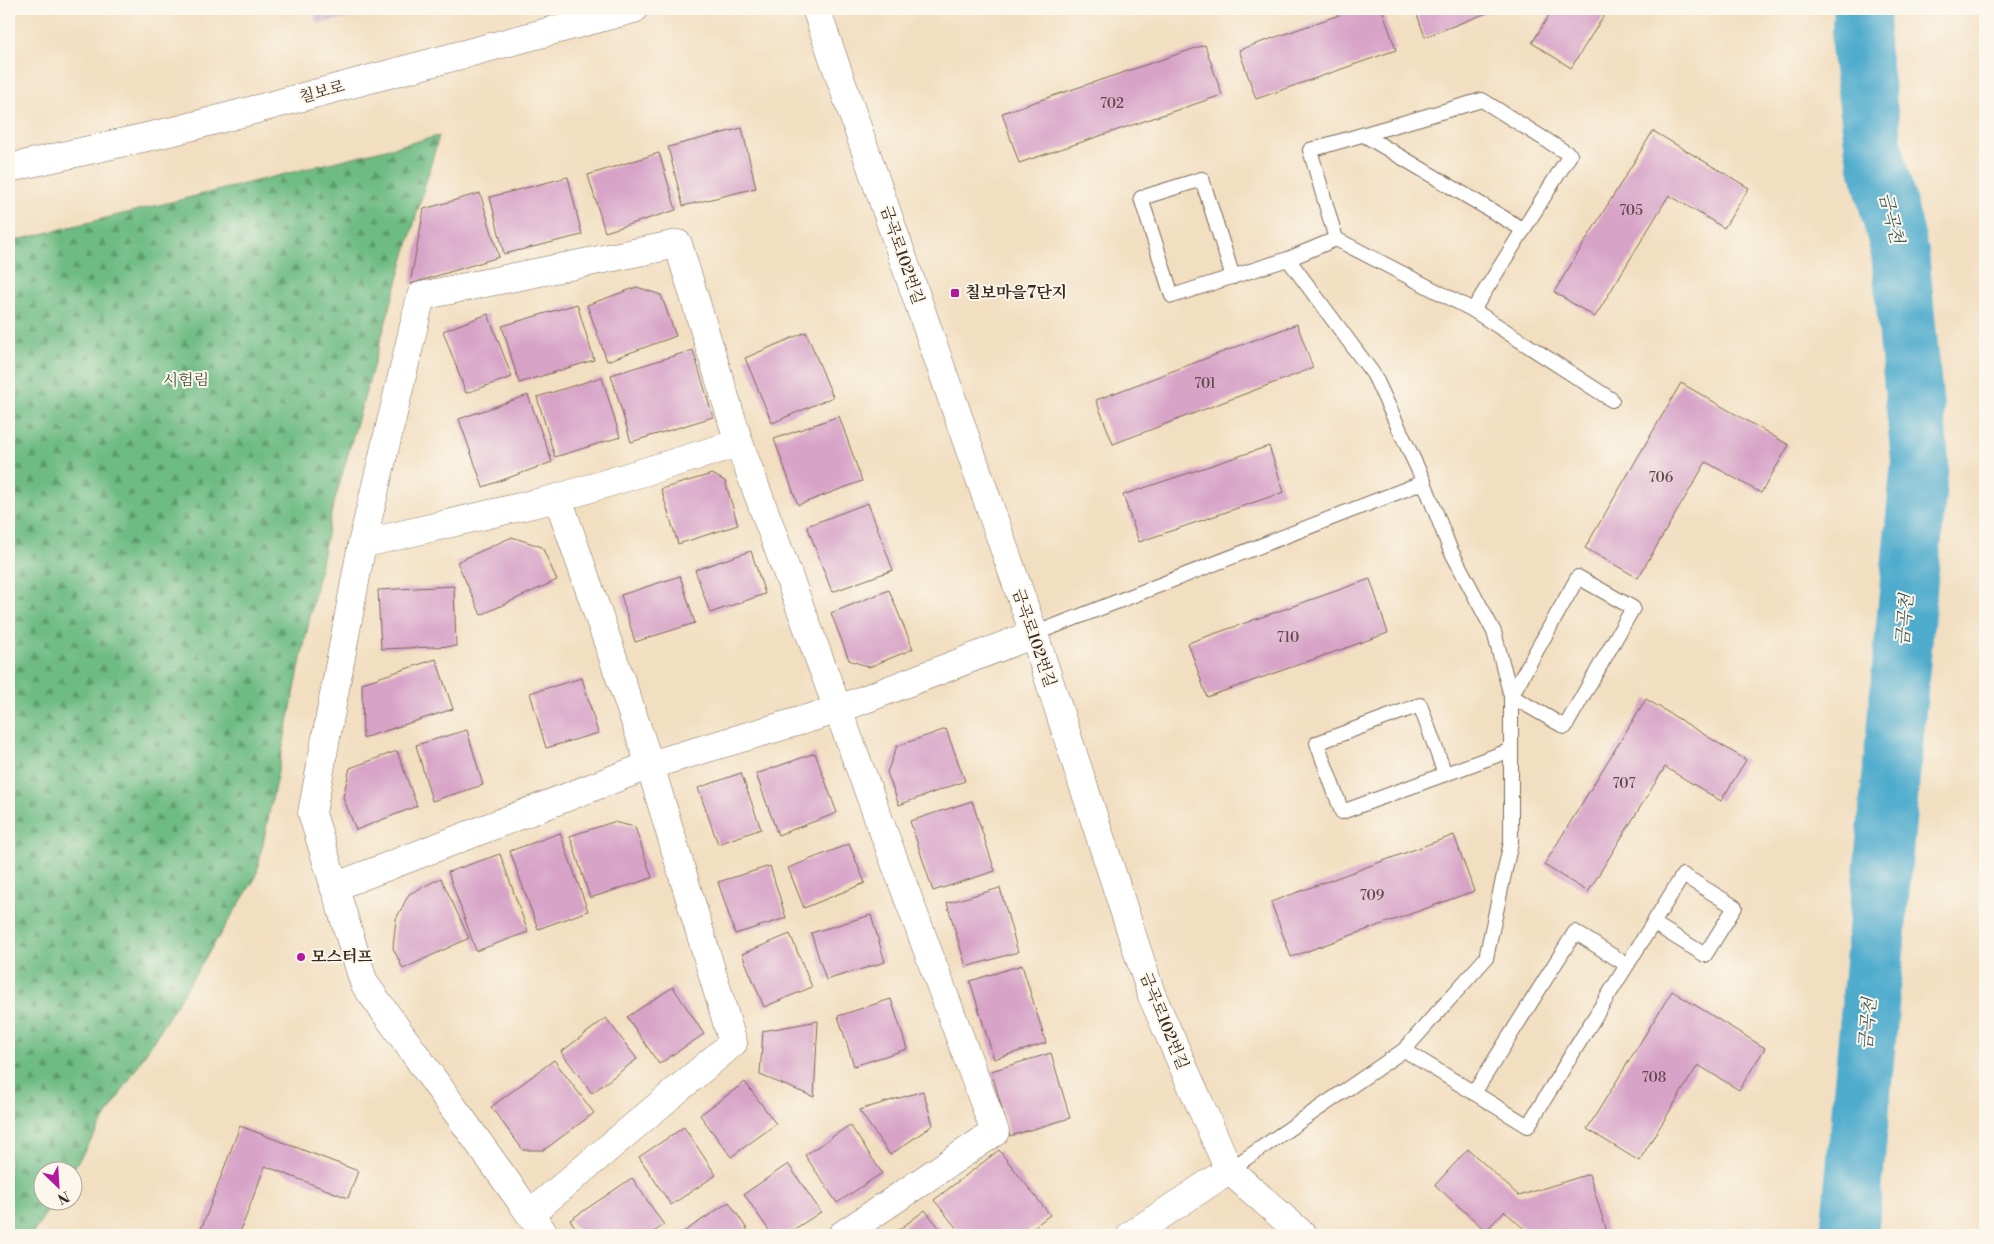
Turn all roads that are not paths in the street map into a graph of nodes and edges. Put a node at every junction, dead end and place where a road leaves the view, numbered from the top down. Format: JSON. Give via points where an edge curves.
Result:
{"nodes":[{"id":1,"x":634,"y":9,"type":"edge"},
{"id":2,"x":816,"y":9,"type":"edge"},
{"id":3,"x":1364,"y":135,"type":"junction"},
{"id":4,"x":9,"y":168,"type":"edge"},
{"id":5,"x":1524,"y":230,"type":"junction"},
{"id":6,"x":1336,"y":239,"type":"junction"},
{"id":7,"x":1288,"y":259,"type":"junction"},
{"id":8,"x":1232,"y":277,"type":"junction"},
{"id":9,"x":1473,"y":310,"type":"junction"},
{"id":10,"x":1612,"y":400,"type":"dead end"},
{"id":11,"x":739,"y":443,"type":"junction"},
{"id":12,"x":1424,"y":482,"type":"junction"},
{"id":13,"x":558,"y":498,"type":"junction"},
{"id":14,"x":362,"y":544,"type":"junction"},
{"id":15,"x":1034,"y":634,"type":"junction"},
{"id":16,"x":1511,"y":696,"type":"junction"},
{"id":17,"x":838,"y":710,"type":"junction"},
{"id":18,"x":1511,"y":750,"type":"junction"},
{"id":19,"x":650,"y":765,"type":"junction"},
{"id":20,"x":1446,"y":774,"type":"junction"},
{"id":21,"x":334,"y":887,"type":"junction"},
{"id":22,"x":1653,"y":923,"type":"junction"},
{"id":23,"x":1627,"y":965,"type":"junction"},
{"id":24,"x":1404,"y":1050,"type":"junction"},
{"id":25,"x":1474,"y":1093,"type":"junction"},
{"id":26,"x":1229,"y":1170,"type":"junction"},
{"id":27,"x":538,"y":1225,"type":"edge"},
{"id":28,"x":842,"y":1235,"type":"edge"},
{"id":29,"x":1131,"y":1235,"type":"edge"},
{"id":30,"x":1303,"y":1235,"type":"edge"}],
"edges":[{"from":1,"to":4,"type":"street","name":"칠보로","via":[[178,130]]},
{"from":2,"to":15,"type":"street","name":"금곡로102번길"},
{"from":3,"to":5,"type":"lane"},
{"from":3,"to":5,"type":"lane","via":[[1482,100],[1570,156]]},
{"from":3,"to":6,"type":"lane","via":[[1310,150]]},
{"from":5,"to":9,"type":"lane"},
{"from":6,"to":7,"type":"lane"},
{"from":6,"to":9,"type":"lane"},
{"from":7,"to":8,"type":"lane"},
{"from":7,"to":12,"type":"lane","via":[[1374,375]]},
{"from":8,"to":8,"type":"lane","via":[[1172,296],[1141,198],[1202,179]]},
{"from":9,"to":10,"type":"lane"},
{"from":11,"to":13,"type":"street"},
{"from":11,"to":14,"type":"street","via":[[678,244],[421,296]]},
{"from":11,"to":17,"type":"street"},
{"from":12,"to":15,"type":"lane"},
{"from":12,"to":16,"type":"lane","via":[[1450,549],[1494,632]]},
{"from":13,"to":14,"type":"street"},
{"from":13,"to":19,"type":"street"},
{"from":14,"to":21,"type":"street","via":[[312,813]]},
{"from":15,"to":17,"type":"street"},
{"from":15,"to":26,"type":"street","name":"금곡로102번길","via":[[1152,996]]},
{"from":16,"to":16,"type":"lane","via":[[1578,577],[1633,608],[1565,727]]},
{"from":16,"to":18,"type":"lane"},
{"from":17,"to":19,"type":"street"},
{"from":17,"to":28,"type":"street","via":[[995,1132]]},
{"from":18,"to":20,"type":"lane"},
{"from":18,"to":24,"type":"lane","via":[[1512,842],[1486,958]]},
{"from":19,"to":21,"type":"street"},
{"from":19,"to":27,"type":"street","via":[[733,1043]]},
{"from":20,"to":20,"type":"lane","via":[[1342,812],[1317,743],[1420,705]]},
{"from":21,"to":27,"type":"street","via":[[364,983]]},
{"from":22,"to":22,"type":"lane","via":[[1683,875],[1735,907],[1705,955]]},
{"from":22,"to":23,"type":"lane"},
{"from":23,"to":25,"type":"lane","via":[[1575,932]]},
{"from":23,"to":25,"type":"lane","via":[[1528,1126]]},
{"from":24,"to":25,"type":"lane"},
{"from":24,"to":26,"type":"lane"},
{"from":26,"to":29,"type":"street"},
{"from":26,"to":30,"type":"street","name":"금곡로102번길"}]}
